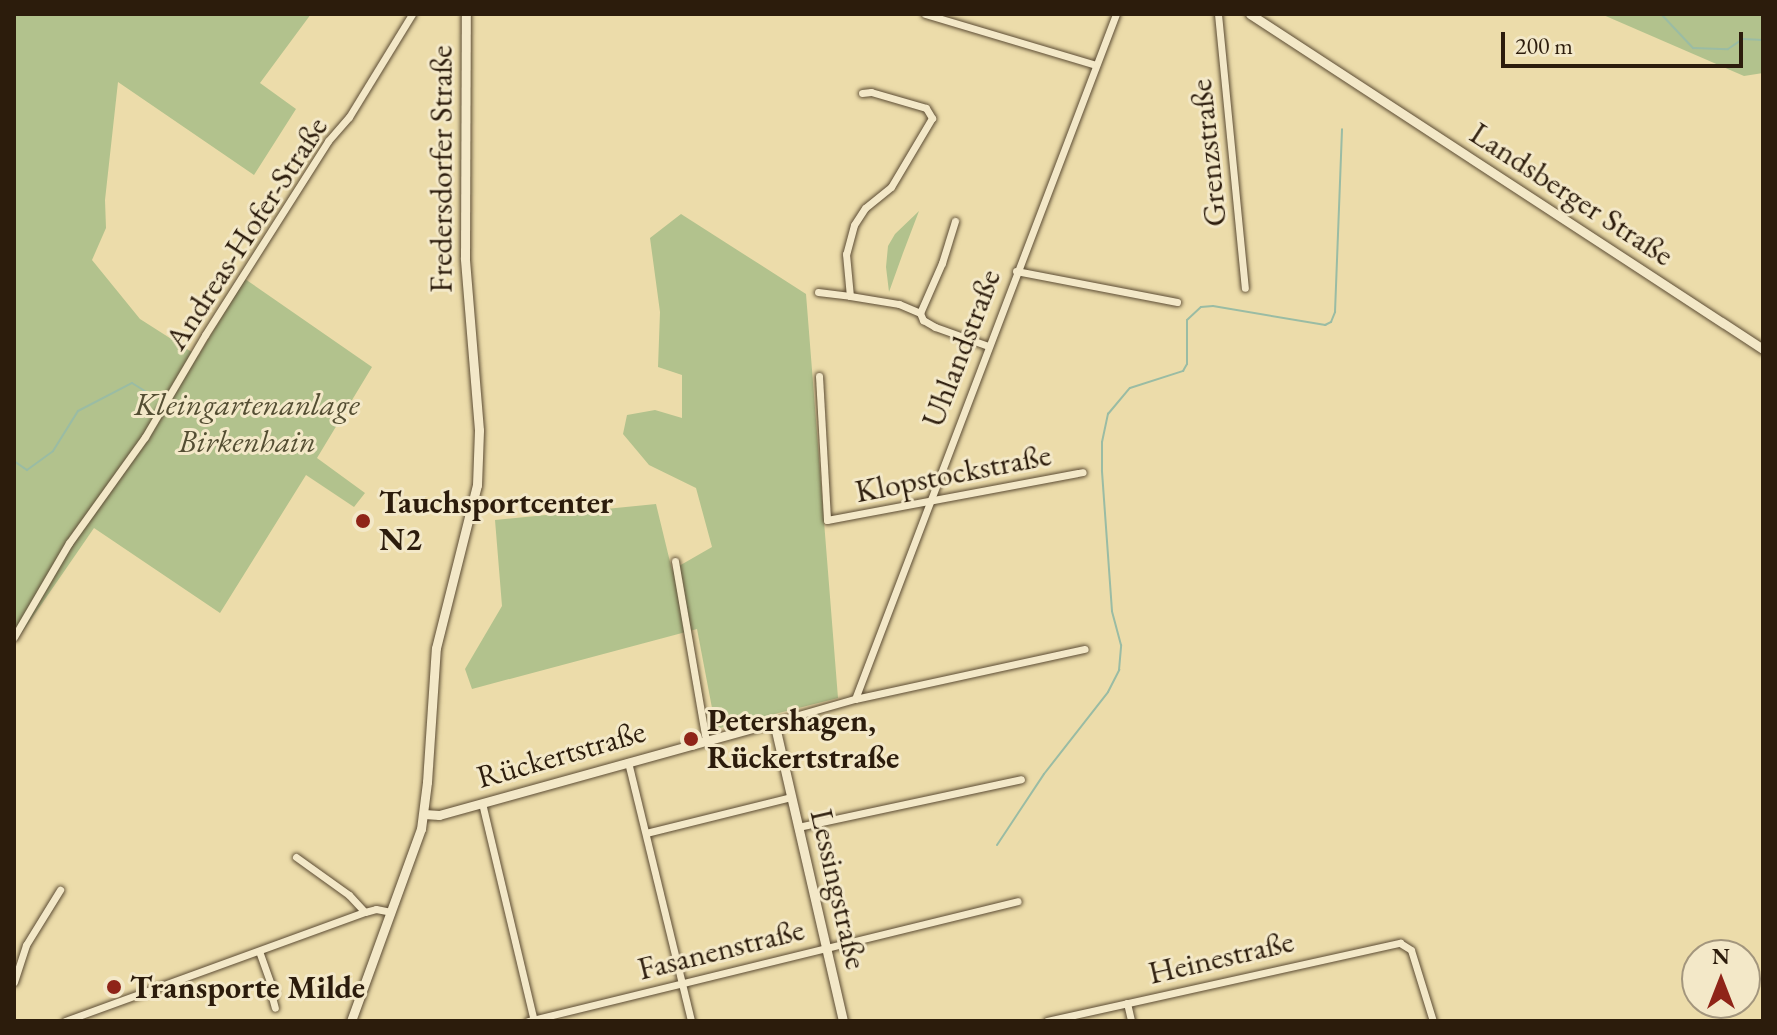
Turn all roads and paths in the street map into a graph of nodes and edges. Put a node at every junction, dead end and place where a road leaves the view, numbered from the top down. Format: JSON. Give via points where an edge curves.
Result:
{"nodes":[{"id":1,"x":412,"y":14,"type":"edge"},
{"id":2,"x":466,"y":14,"type":"edge"},
{"id":3,"x":925,"y":14,"type":"edge"},
{"id":4,"x":1116,"y":14,"type":"edge"},
{"id":5,"x":1218,"y":14,"type":"edge"},
{"id":6,"x":1250,"y":14,"type":"edge"},
{"id":7,"x":1096,"y":65,"type":"junction"},
{"id":8,"x":862,"y":93,"type":"dead end"},
{"id":9,"x":955,"y":221,"type":"dead end"},
{"id":10,"x":1016,"y":271,"type":"junction"},
{"id":11,"x":1245,"y":288,"type":"dead end"},
{"id":12,"x":818,"y":292,"type":"dead end"},
{"id":13,"x":850,"y":296,"type":"junction"},
{"id":14,"x":1177,"y":302,"type":"dead end"},
{"id":15,"x":920,"y":313,"type":"junction"},
{"id":16,"x":988,"y":346,"type":"junction"},
{"id":17,"x":1763,"y":349,"type":"edge"},
{"id":18,"x":819,"y":376,"type":"dead end"},
{"id":19,"x":1083,"y":472,"type":"dead end"},
{"id":20,"x":934,"y":499,"type":"junction"},
{"id":21,"x":675,"y":561,"type":"dead end"},
{"id":22,"x":14,"y":637,"type":"edge"},
{"id":23,"x":1085,"y":649,"type":"dead end"},
{"id":24,"x":855,"y":699,"type":"junction"},
{"id":25,"x":774,"y":722,"type":"junction"},
{"id":26,"x":706,"y":740,"type":"junction"},
{"id":27,"x":628,"y":762,"type":"junction"},
{"id":28,"x":1021,"y":779,"type":"dead end"},
{"id":29,"x":791,"y":797,"type":"junction"},
{"id":30,"x":482,"y":803,"type":"junction"},
{"id":31,"x":424,"y":814,"type":"junction"},
{"id":32,"x":798,"y":827,"type":"junction"},
{"id":33,"x":646,"y":833,"type":"junction"},
{"id":34,"x":296,"y":857,"type":"dead end"},
{"id":35,"x":60,"y":890,"type":"dead end"},
{"id":36,"x":1018,"y":901,"type":"dead end"},
{"id":37,"x":365,"y":912,"type":"junction"},
{"id":38,"x":391,"y":912,"type":"junction"},
{"id":39,"x":827,"y":947,"type":"junction"},
{"id":40,"x":259,"y":951,"type":"junction"},
{"id":41,"x":14,"y":982,"type":"edge"},
{"id":42,"x":682,"y":984,"type":"junction"},
{"id":43,"x":1127,"y":1003,"type":"junction"},
{"id":44,"x":275,"y":1008,"type":"dead end"},
{"id":45,"x":65,"y":1021,"type":"edge"},
{"id":46,"x":351,"y":1021,"type":"edge"},
{"id":47,"x":532,"y":1021,"type":"edge"},
{"id":48,"x":691,"y":1021,"type":"edge"},
{"id":49,"x":843,"y":1021,"type":"edge"},
{"id":50,"x":1047,"y":1021,"type":"edge"},
{"id":51,"x":1131,"y":1021,"type":"edge"},
{"id":52,"x":1433,"y":1021,"type":"edge"}],
"edges":[{"from":1,"to":22,"type":"street","name":"Andreas-Hofer-Straße","via":[[265,239],[145,437],[69,543]]},
{"from":2,"to":31,"type":"street","name":"Fredersdorfer Straße","via":[[465,258],[480,460],[475,499],[436,648]]},
{"from":3,"to":7,"type":"street"},
{"from":4,"to":7,"type":"street","name":"Uhlandstraße"},
{"from":5,"to":11,"type":"street","name":"Grenzstraße"},
{"from":6,"to":17,"type":"street","name":"Landsberger Straße"},
{"from":7,"to":10,"type":"street","name":"Uhlandstraße"},
{"from":8,"to":13,"type":"street","via":[[926,108],[932,118],[891,187],[854,225],[845,268]]},
{"from":9,"to":15,"type":"street"},
{"from":10,"to":14,"type":"street"},
{"from":10,"to":16,"type":"street","name":"Uhlandstraße"},
{"from":12,"to":13,"type":"street"},
{"from":13,"to":15,"type":"street"},
{"from":15,"to":16,"type":"street","via":[[935,327]]},
{"from":16,"to":20,"type":"street","name":"Uhlandstraße"},
{"from":18,"to":20,"type":"street","name":"Klopstockstraße","via":[[827,520]]},
{"from":19,"to":20,"type":"street","name":"Klopstockstraße"},
{"from":20,"to":24,"type":"street","name":"Uhlandstraße"},
{"from":21,"to":26,"type":"street"},
{"from":23,"to":24,"type":"street","name":"Rückertstraße"},
{"from":24,"to":25,"type":"street","name":"Rückertstraße"},
{"from":25,"to":26,"type":"street","name":"Rückertstraße"},
{"from":25,"to":29,"type":"street","name":"Lessingstraße"},
{"from":26,"to":27,"type":"street","name":"Rückertstraße"},
{"from":27,"to":30,"type":"street","name":"Rückertstraße"},
{"from":27,"to":33,"type":"street"},
{"from":28,"to":32,"type":"street"},
{"from":29,"to":32,"type":"street","name":"Lessingstraße"},
{"from":29,"to":33,"type":"street"},
{"from":30,"to":31,"type":"street","name":"Rückertstraße"},
{"from":30,"to":47,"type":"street"},
{"from":31,"to":38,"type":"street","name":"Fredersdorfer Straße"},
{"from":32,"to":39,"type":"street","name":"Lessingstraße"},
{"from":33,"to":42,"type":"street"},
{"from":34,"to":37,"type":"street"},
{"from":35,"to":41,"type":"street","via":[[26,945]]},
{"from":36,"to":39,"type":"street","name":"Fasanenstraße"},
{"from":37,"to":38,"type":"street"},
{"from":37,"to":40,"type":"street"},
{"from":38,"to":46,"type":"street","name":"Fredersdorfer Straße"},
{"from":39,"to":42,"type":"street","name":"Fasanenstraße"},
{"from":39,"to":49,"type":"street","name":"Lessingstraße"},
{"from":40,"to":44,"type":"street"},
{"from":40,"to":45,"type":"street"},
{"from":42,"to":47,"type":"street","name":"Fasanenstraße"},
{"from":42,"to":48,"type":"street"},
{"from":43,"to":50,"type":"street","name":"Heinestraße"},
{"from":43,"to":51,"type":"street"},
{"from":43,"to":52,"type":"street","name":"Heinestraße","via":[[1393,943],[1411,950]]}]}
